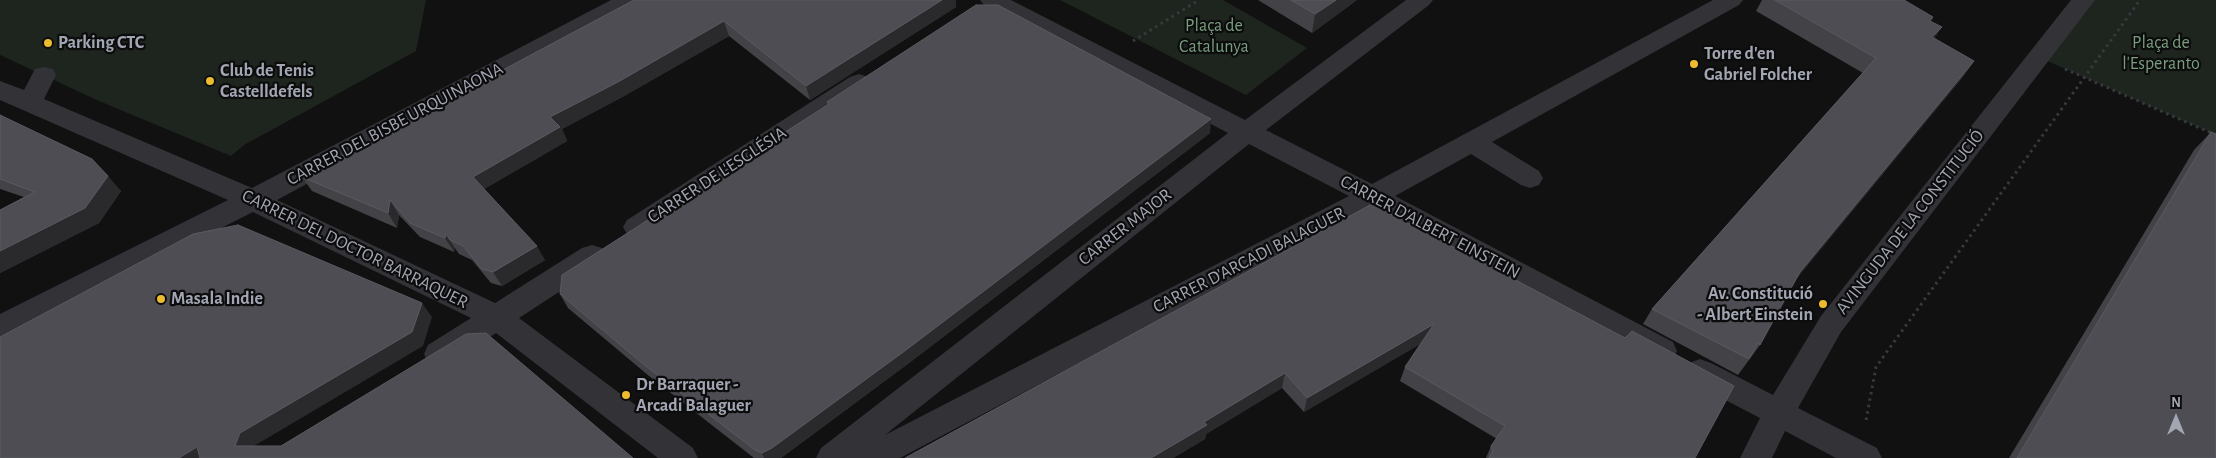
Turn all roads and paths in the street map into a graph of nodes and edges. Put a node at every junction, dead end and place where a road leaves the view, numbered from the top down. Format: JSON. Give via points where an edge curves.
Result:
{"nodes":[{"id":1,"x":629,"y":0,"type":"edge"},
{"id":2,"x":1199,"y":0,"type":"edge"},
{"id":3,"x":1422,"y":0,"type":"edge"},
{"id":4,"x":1731,"y":0,"type":"edge"},
{"id":5,"x":2083,"y":0,"type":"edge"},
{"id":6,"x":2140,"y":0,"type":"edge"},
{"id":7,"x":983,"y":4,"type":"edge"},
{"id":8,"x":1126,"y":46,"type":"dead end"},
{"id":9,"x":2038,"y":57,"type":"junction"},
{"id":10,"x":879,"y":70,"type":"edge"},
{"id":11,"x":44,"y":74,"type":"dead end"},
{"id":12,"x":2085,"y":78,"type":"junction"},
{"id":13,"x":0,"y":90,"type":"edge"},
{"id":14,"x":30,"y":103,"type":"junction"},
{"id":15,"x":1248,"y":131,"type":"junction"},
{"id":16,"x":2216,"y":135,"type":"edge"},
{"id":17,"x":1472,"y":142,"type":"junction"},
{"id":18,"x":1530,"y":178,"type":"dead end"},
{"id":19,"x":1373,"y":196,"type":"junction"},
{"id":20,"x":253,"y":200,"type":"junction"},
{"id":21,"x":498,"y":318,"type":"junction"},
{"id":22,"x":0,"y":328,"type":"edge"},
{"id":23,"x":415,"y":368,"type":"edge"},
{"id":24,"x":1779,"y":413,"type":"junction"},
{"id":25,"x":1861,"y":455,"type":"edge"},
{"id":26,"x":682,"y":458,"type":"edge"},
{"id":27,"x":832,"y":458,"type":"edge"},
{"id":28,"x":870,"y":458,"type":"edge"},
{"id":29,"x":1756,"y":458,"type":"edge"}],
"edges":[{"from":1,"to":20,"type":"street","name":"CARRER DEL BISBE URQUINAONA"},
{"from":2,"to":8,"type":"path"},
{"from":3,"to":15,"type":"street","name":"CARRER MAJOR"},
{"from":4,"to":17,"type":"street","name":"CARRER D'ARCADI BALAGUER"},
{"from":5,"to":9,"type":"street","name":"AVINGUDA DE LA CONSTITUCIÓ"},
{"from":6,"to":12,"type":"path"},
{"from":7,"to":15,"type":"street","name":"CARRER D'ALBERT EINSTEIN"},
{"from":9,"to":12,"type":"path"},
{"from":9,"to":24,"type":"street","name":"AVINGUDA DE LA CONSTITUCIÓ","via":[[1831,324]]},
{"from":10,"to":21,"type":"street","name":"CARRER DE L'ESGLÉSIA"},
{"from":11,"to":14,"type":"street"},
{"from":12,"to":16,"type":"path"},
{"from":12,"to":25,"type":"path","via":[[1876,367]]},
{"from":13,"to":14,"type":"street","name":"CARRER DEL DOCTOR BARRAQUER"},
{"from":14,"to":20,"type":"street","name":"CARRER DEL DOCTOR BARRAQUER"},
{"from":15,"to":19,"type":"street","name":"CARRER D'ALBERT EINSTEIN"},
{"from":15,"to":27,"type":"street","name":"CARRER MAJOR"},
{"from":17,"to":18,"type":"street"},
{"from":17,"to":19,"type":"street","name":"CARRER D'ARCADI BALAGUER"},
{"from":19,"to":24,"type":"street","name":"CARRER D'ALBERT EINSTEIN"},
{"from":19,"to":28,"type":"street","name":"CARRER D'ARCADI BALAGUER"},
{"from":20,"to":21,"type":"street","name":"CARRER DEL DOCTOR BARRAQUER"},
{"from":20,"to":22,"type":"street","name":"CARRER DEL BISBE URQUINAONA"},
{"from":21,"to":23,"type":"street","name":"CARRER DE L'ESGLÉSIA"},
{"from":21,"to":26,"type":"street","name":"CARRER DEL DOCTOR BARRAQUER"},
{"from":24,"to":25,"type":"street","name":"CARRER D'ALBERT EINSTEIN"},
{"from":24,"to":29,"type":"street","name":"AVINGUDA DE LA CONSTITUCIÓ"}]}
